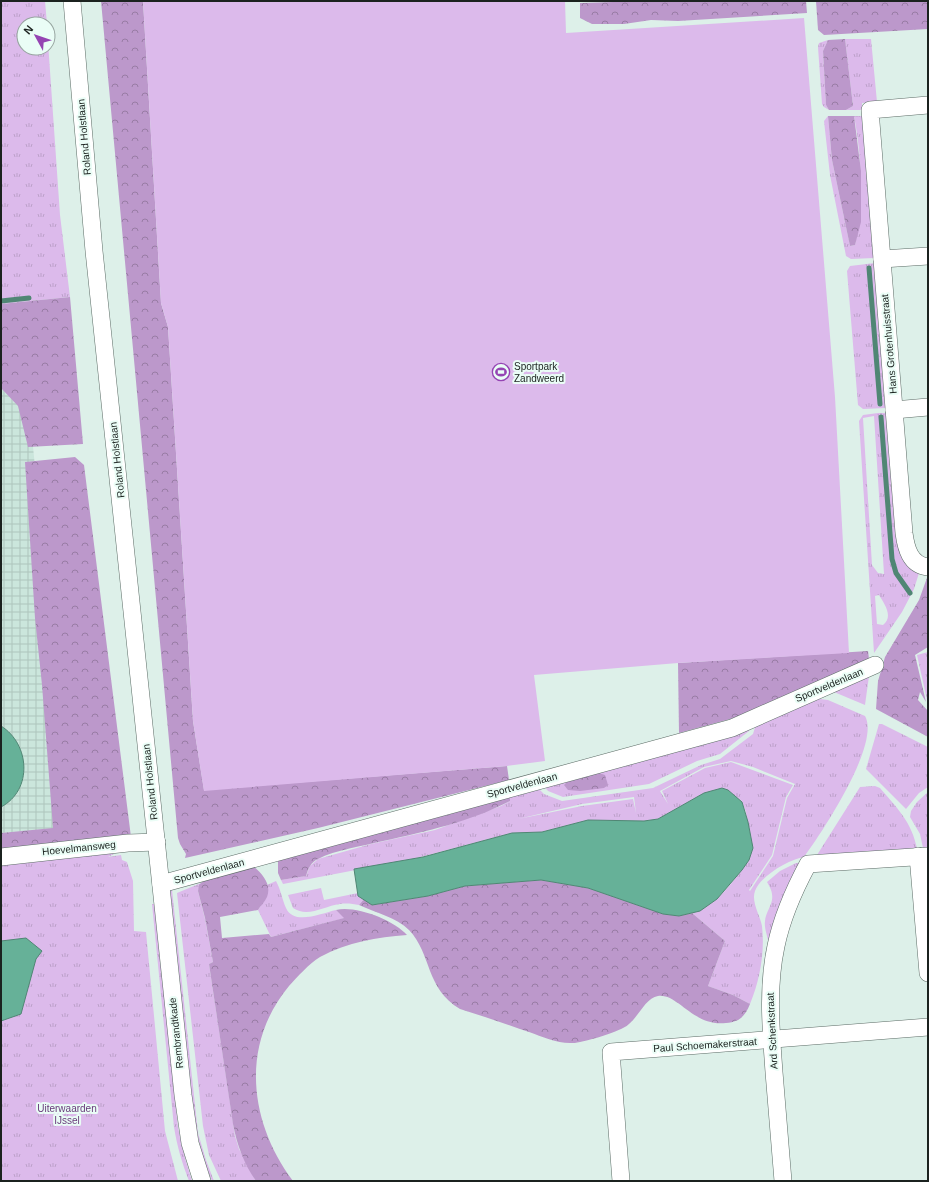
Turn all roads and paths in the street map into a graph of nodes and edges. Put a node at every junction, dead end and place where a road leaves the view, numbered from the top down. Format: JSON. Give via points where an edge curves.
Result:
{"nodes":[{"id":1,"x":72,"y":1,"type":"edge"},
{"id":2,"x":79,"y":1,"type":"edge"},
{"id":3,"x":76,"y":35,"type":"junction"},
{"id":4,"x":928,"y":105,"type":"edge"},
{"id":5,"x":928,"y":256,"type":"edge"},
{"id":6,"x":882,"y":259,"type":"junction"},
{"id":7,"x":928,"y":407,"type":"edge"},
{"id":8,"x":894,"y":410,"type":"junction"},
{"id":9,"x":928,"y":567,"type":"edge"},
{"id":10,"x":875,"y":665,"type":"dead end"},
{"id":11,"x":157,"y":842,"type":"junction"},
{"id":12,"x":923,"y":856,"type":"edge"},
{"id":13,"x":1,"y":857,"type":"edge"},
{"id":14,"x":161,"y":884,"type":"junction"},
{"id":15,"x":928,"y":973,"type":"edge"},
{"id":16,"x":928,"y":1027,"type":"edge"},
{"id":17,"x":772,"y":1040,"type":"junction"},
{"id":18,"x":202,"y":1181,"type":"edge"},
{"id":19,"x":621,"y":1181,"type":"edge"},
{"id":20,"x":783,"y":1181,"type":"edge"}],
"edges":[{"from":1,"to":3,"type":"street","name":"Roland Holstlaan"},
{"from":2,"to":3,"type":"street","name":"Roland Holstlaan"},
{"from":3,"to":11,"type":"street","name":"Roland Holstlaan","via":[[94,251]]},
{"from":4,"to":6,"type":"street","name":"Hans Grotenhuisstraat","via":[[870,110]]},
{"from":5,"to":6,"type":"street"},
{"from":6,"to":8,"type":"street","name":"Hans Grotenhuisstraat"},
{"from":7,"to":8,"type":"street"},
{"from":8,"to":9,"type":"street","name":"Hans Grotenhuisstraat","via":[[906,549],[917,563]]},
{"from":10,"to":14,"type":"street","name":"Sportveldenlaan","via":[[732,728]]},
{"from":11,"to":13,"type":"street","name":"Hoevelmansweg"},
{"from":11,"to":14,"type":"street","name":"Roland Holstlaan"},
{"from":12,"to":15,"type":"street"},
{"from":12,"to":17,"type":"street","name":"Ard Schenkstraat","via":[[808,864],[785,913],[776,945],[770,992]]},
{"from":14,"to":18,"type":"street","name":"Rembrandtkade","via":[[187,1127]]},
{"from":16,"to":17,"type":"street","name":"Paul Schoemakerstraat"},
{"from":17,"to":19,"type":"street","name":"Paul Schoemakerstraat","via":[[610,1052]]},
{"from":17,"to":20,"type":"street","name":"Ard Schenkstraat"}]}
